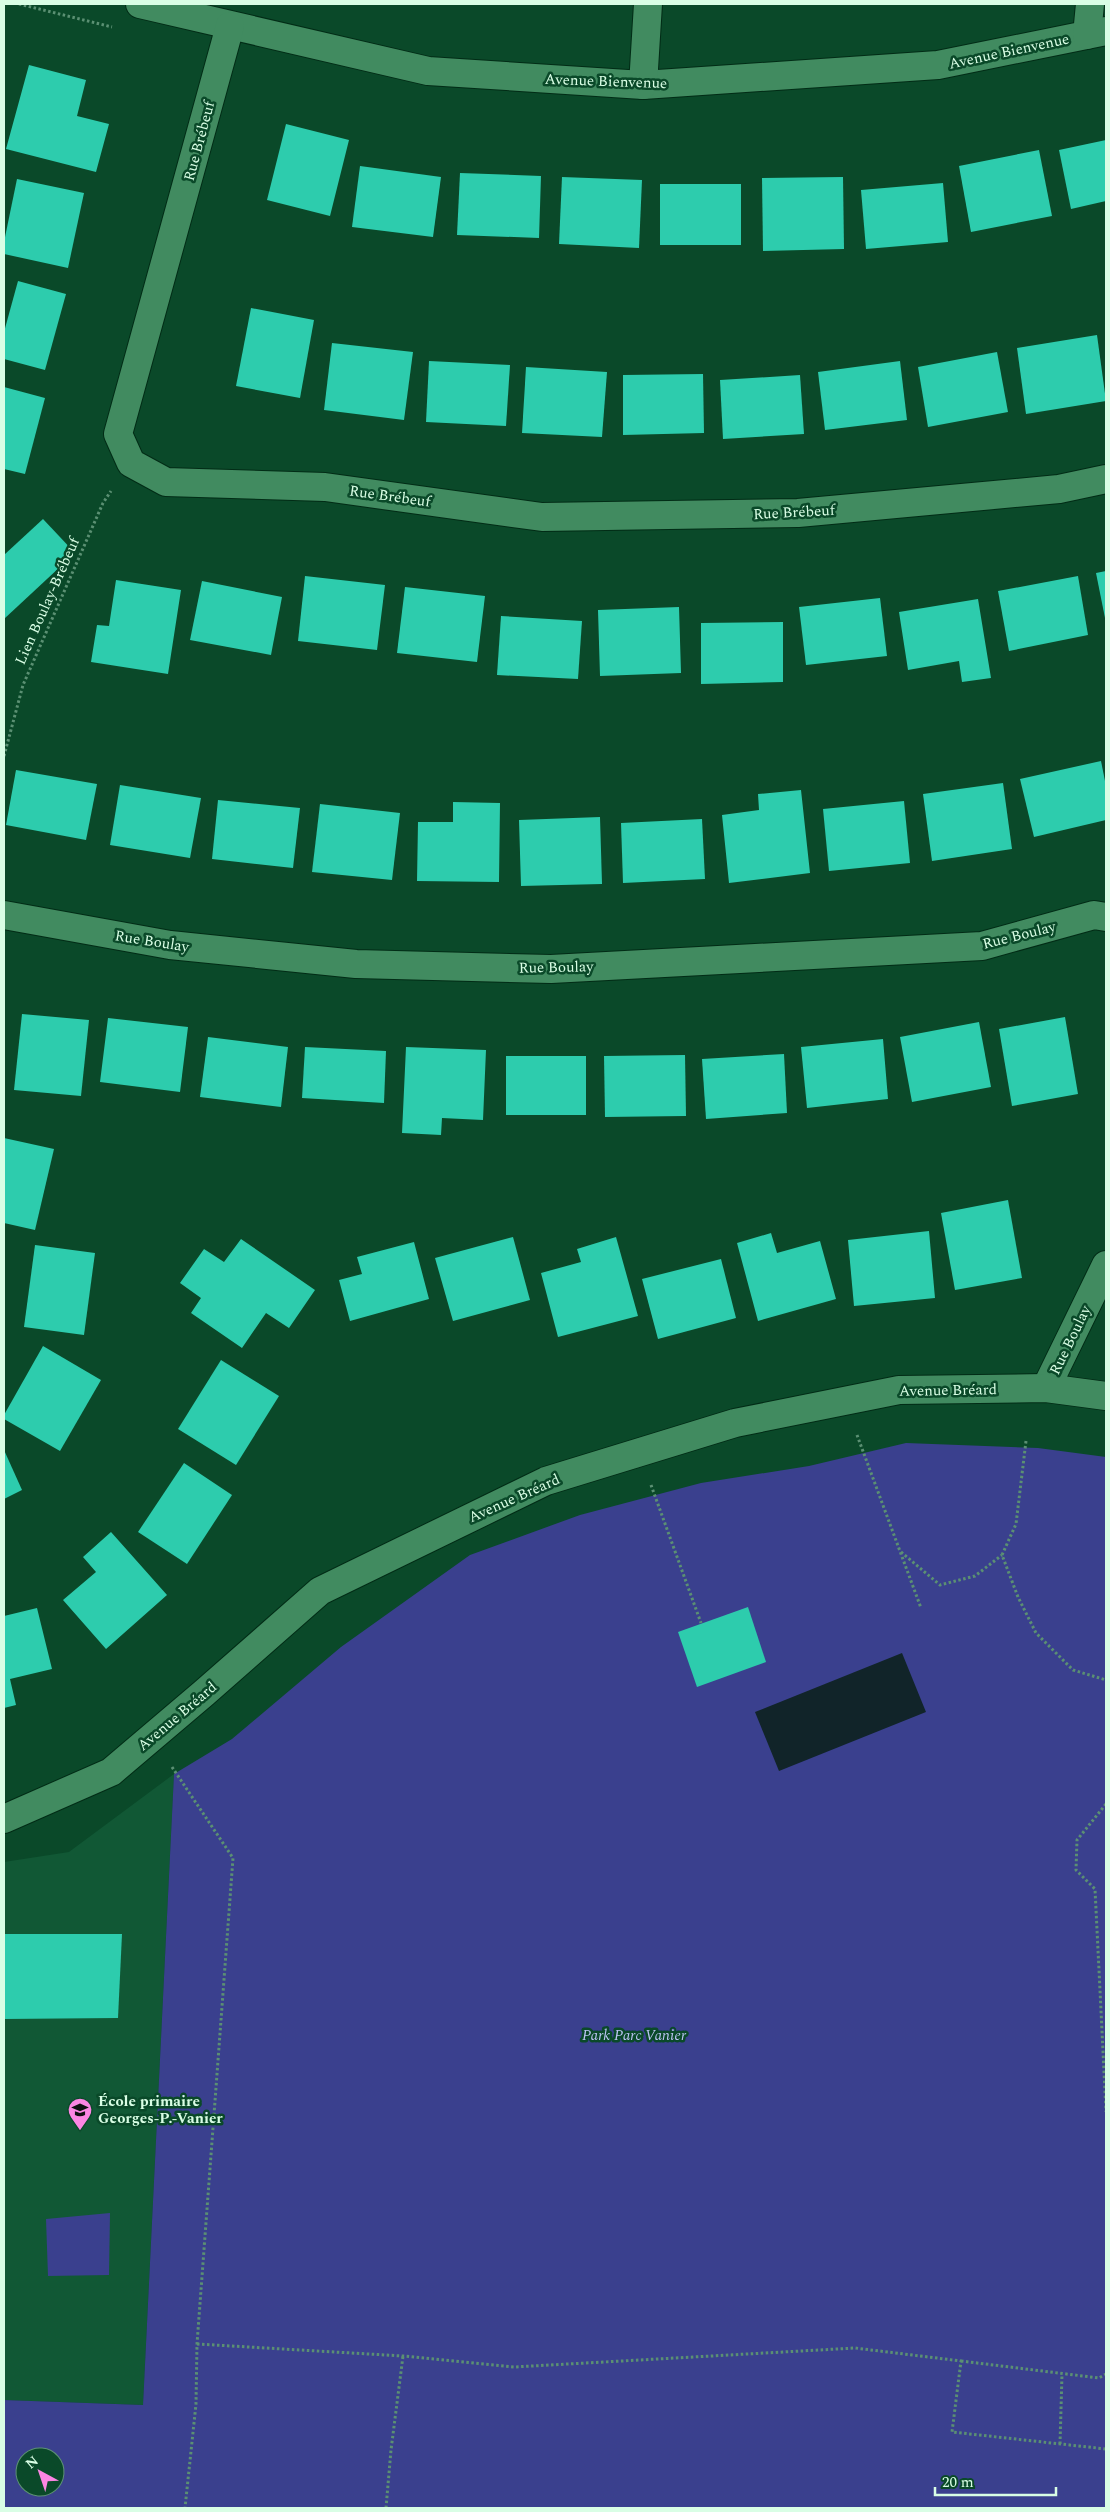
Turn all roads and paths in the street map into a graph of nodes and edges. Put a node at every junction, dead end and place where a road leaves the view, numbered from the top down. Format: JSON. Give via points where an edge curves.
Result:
{"nodes":[{"id":1,"x":140,"y":4,"type":"edge"},
{"id":2,"x":648,"y":4,"type":"edge"},
{"id":3,"x":1090,"y":4,"type":"edge"},
{"id":4,"x":230,"y":26,"type":"junction"},
{"id":5,"x":1097,"y":33,"type":"edge"},
{"id":6,"x":643,"y":85,"type":"junction"},
{"id":7,"x":131,"y":463,"type":"junction"},
{"id":8,"x":1106,"y":479,"type":"edge"},
{"id":9,"x":4,"y":756,"type":"edge"},
{"id":10,"x":4,"y":915,"type":"edge"},
{"id":11,"x":1106,"y":918,"type":"edge"},
{"id":12,"x":1106,"y":1265,"type":"edge"},
{"id":13,"x":1046,"y":1388,"type":"junction"},
{"id":14,"x":1106,"y":1396,"type":"edge"},
{"id":15,"x":845,"y":1401,"type":"junction"},
{"id":16,"x":1026,"y":1441,"type":"dead end"},
{"id":17,"x":639,"y":1452,"type":"junction"},
{"id":18,"x":901,"y":1552,"type":"junction"},
{"id":19,"x":1002,"y":1555,"type":"junction"},
{"id":20,"x":921,"y":1608,"type":"dead end"},
{"id":21,"x":701,"y":1623,"type":"dead end"},
{"id":22,"x":1106,"y":1680,"type":"edge"},
{"id":23,"x":152,"y":1737,"type":"junction"},
{"id":24,"x":1106,"y":1804,"type":"edge"},
{"id":25,"x":4,"y":1819,"type":"edge"},
{"id":26,"x":1106,"y":2112,"type":"edge"},
{"id":27,"x":197,"y":2344,"type":"junction"},
{"id":28,"x":403,"y":2356,"type":"junction"},
{"id":29,"x":961,"y":2361,"type":"junction"},
{"id":30,"x":1062,"y":2374,"type":"junction"},
{"id":31,"x":1106,"y":2374,"type":"edge"},
{"id":32,"x":1060,"y":2444,"type":"junction"},
{"id":33,"x":1106,"y":2449,"type":"edge"},
{"id":34,"x":185,"y":2508,"type":"edge"},
{"id":35,"x":386,"y":2508,"type":"edge"}],
"edges":[{"from":1,"to":4,"type":"street","name":"Avenue Bienvenue"},
{"from":2,"to":6,"type":"street"},
{"from":3,"to":5,"type":"street"},
{"from":4,"to":6,"type":"street","name":"Avenue Bienvenue","via":[[428,70]]},
{"from":4,"to":7,"type":"street","name":"Rue Brébeuf","via":[[118,434]]},
{"from":5,"to":6,"type":"street","name":"Avenue Bienvenue","via":[[938,66]]},
{"from":7,"to":8,"type":"street","name":"Rue Brébeuf","via":[[166,482],[325,487],[542,517],[798,513],[1059,489]]},
{"from":7,"to":9,"type":"path","name":"Lien Boulay-Brébeuf","via":[[103,503],[23,684]]},
{"from":10,"to":11,"type":"street","name":"Rue Boulay","via":[[170,945],[356,964],[551,968],[982,946],[1094,915]]},
{"from":12,"to":13,"type":"street","name":"Rue Boulay"},
{"from":13,"to":14,"type":"street","name":"Avenue Bréard"},
{"from":13,"to":15,"type":"street","name":"Avenue Bréard","via":[[899,1390]]},
{"from":15,"to":17,"type":"street","name":"Avenue Bréard","via":[[735,1422]]},
{"from":15,"to":18,"type":"path"},
{"from":16,"to":19,"type":"path","via":[[1016,1524]]},
{"from":17,"to":21,"type":"path"},
{"from":17,"to":23,"type":"street","name":"Avenue Bréard","via":[[546,1481],[320,1591]]},
{"from":18,"to":19,"type":"path","via":[[940,1585],[975,1576]]},
{"from":18,"to":20,"type":"path"},
{"from":19,"to":22,"type":"path","via":[[1036,1633],[1073,1670]]},
{"from":23,"to":25,"type":"street","name":"Avenue Bréard","via":[[111,1772]]},
{"from":23,"to":27,"type":"path","via":[[233,1858]]},
{"from":24,"to":26,"type":"path","via":[[1077,1840],[1076,1870],[1094,1889]]},
{"from":27,"to":28,"type":"path"},
{"from":27,"to":34,"type":"path","via":[[196,2404]]},
{"from":28,"to":29,"type":"path","via":[[514,2367],[855,2348]]},
{"from":28,"to":35,"type":"path"},
{"from":29,"to":30,"type":"path"},
{"from":29,"to":32,"type":"path","via":[[952,2432]]},
{"from":30,"to":31,"type":"path","via":[[1098,2378]]},
{"from":30,"to":32,"type":"path"},
{"from":32,"to":33,"type":"path"}]}
